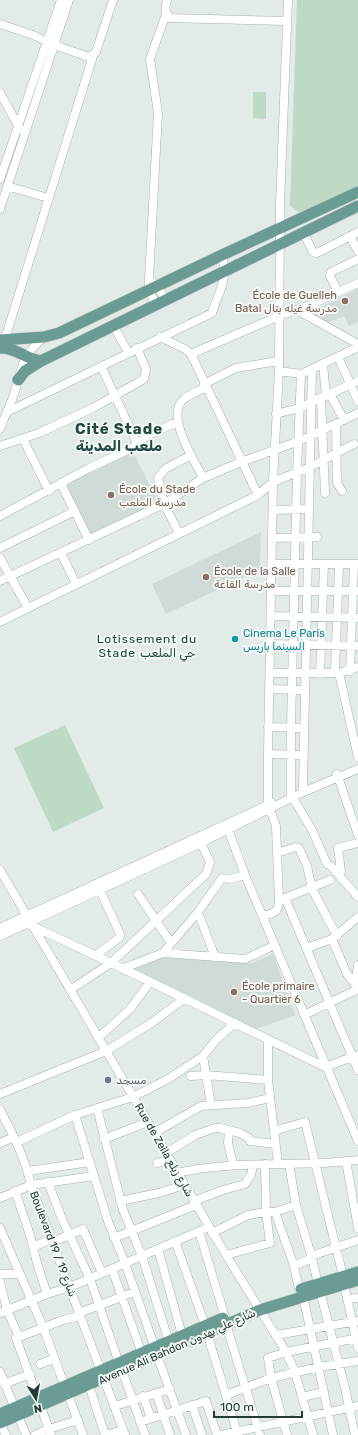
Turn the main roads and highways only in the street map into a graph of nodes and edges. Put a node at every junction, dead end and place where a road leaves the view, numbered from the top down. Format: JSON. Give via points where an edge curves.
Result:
{"nodes":[{"id":1,"x":358,"y":192,"type":"edge"},
{"id":2,"x":333,"y":204,"type":"junction"},
{"id":3,"x":358,"y":206,"type":"edge"},
{"id":4,"x":338,"y":215,"type":"junction"},
{"id":5,"x":2,"y":342,"type":"edge"},
{"id":6,"x":41,"y":361,"type":"junction"},
{"id":7,"x":18,"y":380,"type":"road end"},
{"id":8,"x":358,"y":1272,"type":"edge"},
{"id":9,"x":343,"y":1280,"type":"junction"},
{"id":10,"x":358,"y":1280,"type":"edge"},
{"id":11,"x":206,"y":1329,"type":"junction"},
{"id":12,"x":156,"y":1352,"type":"junction"},
{"id":13,"x":121,"y":1367,"type":"junction"},
{"id":14,"x":102,"y":1375,"type":"junction"},
{"id":15,"x":66,"y":1391,"type":"junction"},
{"id":16,"x":16,"y":1412,"type":"junction"},
{"id":17,"x":0,"y":1414,"type":"edge"},
{"id":18,"x":0,"y":1423,"type":"edge"}],
"edges":[{"from":1,"to":2,"type":"main road"},
{"from":2,"to":4,"type":"main road"},
{"from":2,"to":5,"type":"main road","via":[[152,285],[59,333]]},
{"from":3,"to":4,"type":"main road"},
{"from":4,"to":6,"type":"main road"},
{"from":5,"to":6,"type":"main road","via":[[8,348]]},
{"from":6,"to":7,"type":"main road","via":[[25,371]]},
{"from":8,"to":9,"type":"main road","name":"Avenue Ali Bahdon شارع علي بهدون"},
{"from":9,"to":10,"type":"main road","name":"Avenue Ali Bahdon شارع علي بهدون"},
{"from":9,"to":11,"type":"main road","name":"Avenue Ali Bahdon شارع علي بهدون","via":[[258,1307]]},
{"from":11,"to":12,"type":"main road","name":"Avenue Ali Bahdon شارع علي بهدون"},
{"from":11,"to":12,"type":"main road","name":"Avenue Ali Bahdon شارع علي بهدون","via":[[182,1335]]},
{"from":12,"to":13,"type":"main road","name":"Avenue Ali Bahdon شارع علي بهدون"},
{"from":12,"to":13,"type":"main road","name":"Avenue Ali Bahdon شارع علي بهدون","via":[[142,1354]]},
{"from":13,"to":14,"type":"main road","name":"Avenue Ali Bahdon شارع علي بهدون"},
{"from":14,"to":15,"type":"main road","name":"Avenue Ali Bahdon شارع علي بهدون"},
{"from":14,"to":15,"type":"main road","name":"Avenue Ali Bahdon شارع علي بهدون","via":[[89,1385]]},
{"from":15,"to":16,"type":"main road","name":"Avenue Ali Bahdon شارع علي بهدون"},
{"from":16,"to":17,"type":"main road","name":"Avenue Ali Bahdon شارع علي بهدون"},
{"from":16,"to":18,"type":"main road","name":"Avenue Ali Bahdon شارع علي بهدون"}]}
